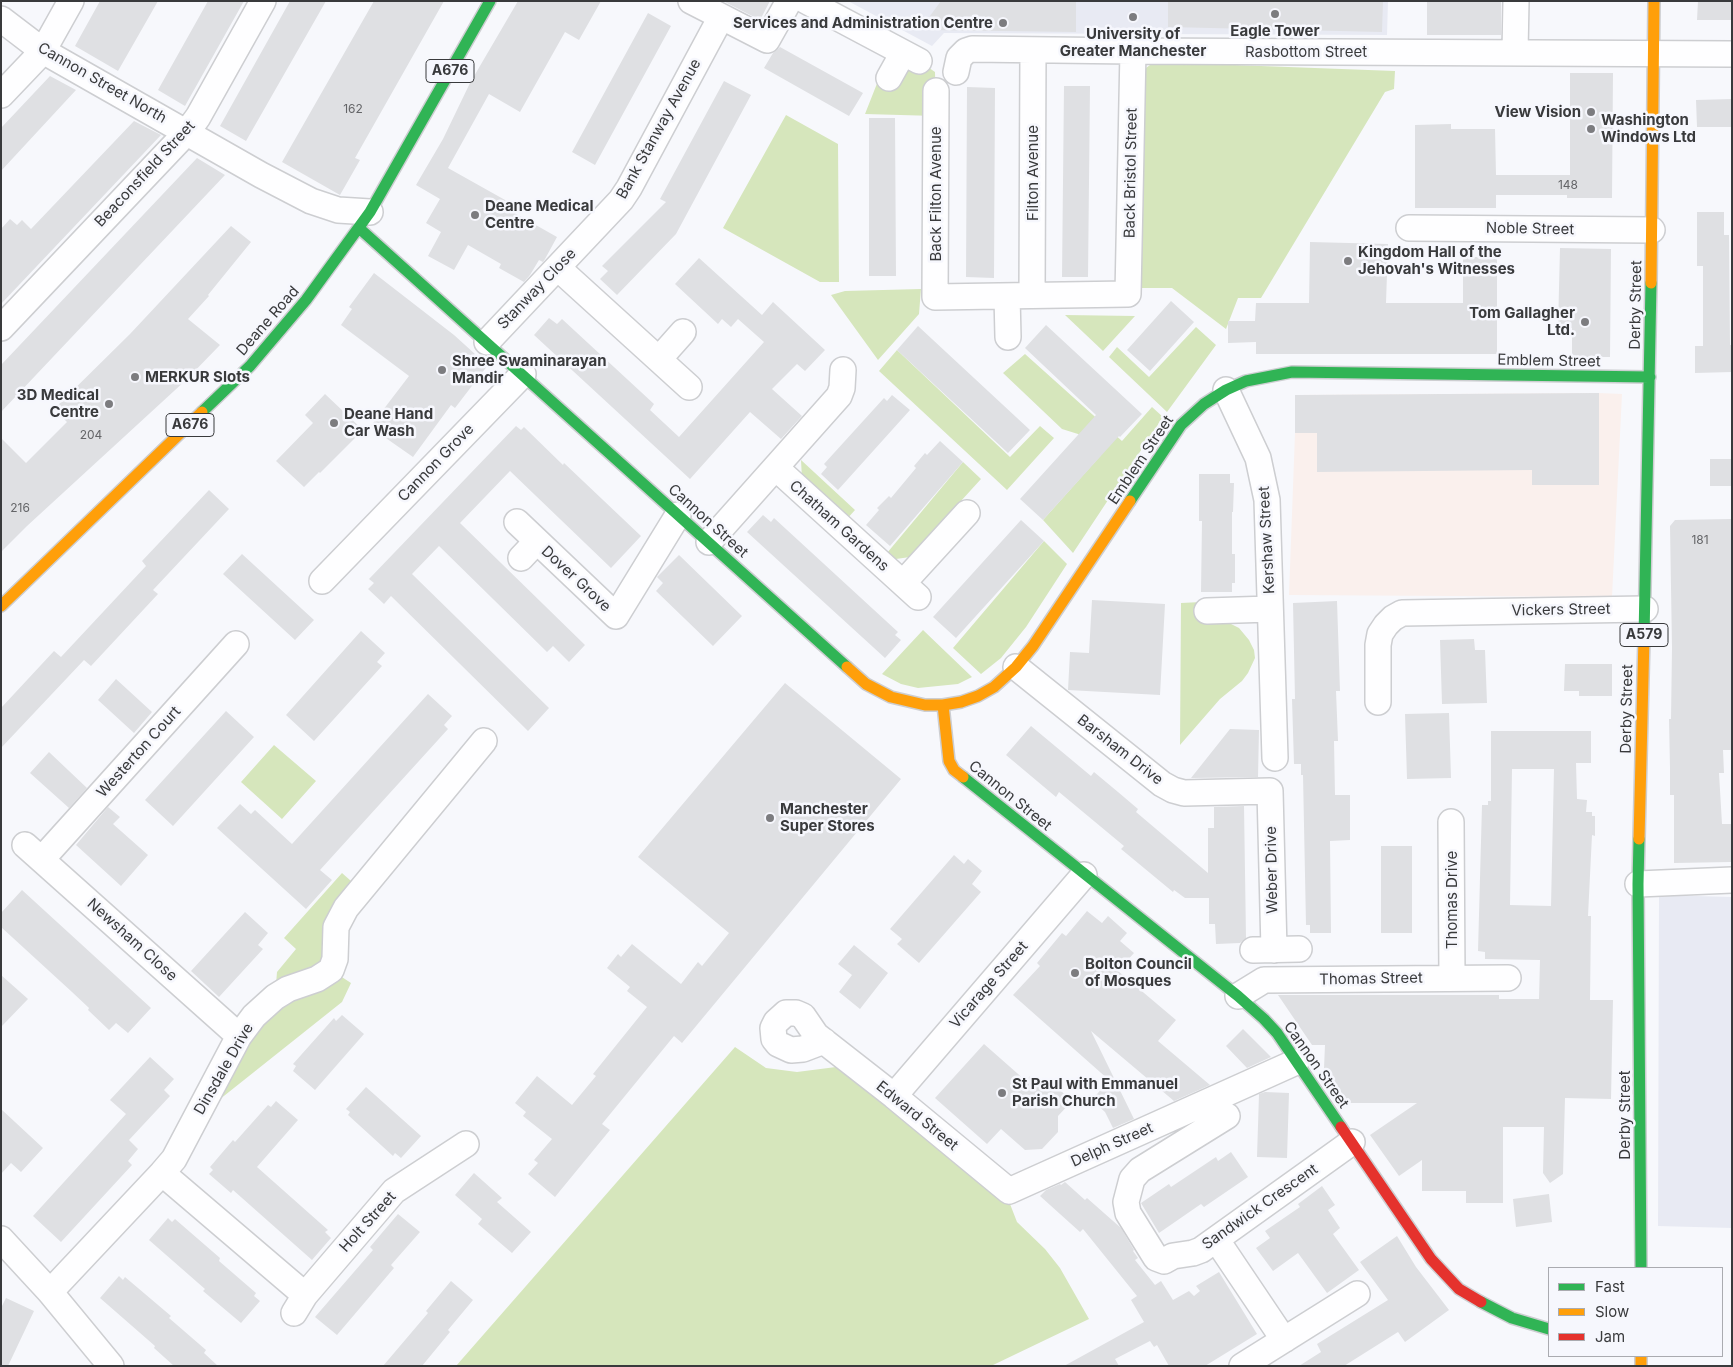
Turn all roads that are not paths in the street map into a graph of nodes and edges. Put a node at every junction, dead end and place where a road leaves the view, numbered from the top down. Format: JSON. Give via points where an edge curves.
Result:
{"nodes":[{"id":1,"x":71,"y":1,"type":"edge"},
{"id":2,"x":263,"y":1,"type":"edge"},
{"id":3,"x":490,"y":1,"type":"edge"},
{"id":4,"x":691,"y":1,"type":"edge"},
{"id":5,"x":789,"y":1,"type":"edge"},
{"id":6,"x":806,"y":1,"type":"edge"},
{"id":7,"x":1516,"y":1,"type":"edge"},
{"id":8,"x":1654,"y":1,"type":"edge"},
{"id":9,"x":721,"y":17,"type":"junction"},
{"id":10,"x":1,"y":19,"type":"edge"},
{"id":11,"x":1033,"y":50,"type":"junction"},
{"id":12,"x":42,"y":51,"type":"junction"},
{"id":13,"x":1133,"y":51,"type":"junction"},
{"id":14,"x":1515,"y":52,"type":"junction"},
{"id":15,"x":1653,"y":54,"type":"junction"},
{"id":16,"x":1732,"y":54,"type":"edge"},
{"id":17,"x":956,"y":58,"type":"dead end"},
{"id":18,"x":890,"y":78,"type":"dead end"},
{"id":19,"x":936,"y":91,"type":"dead end"},
{"id":20,"x":1,"y":95,"type":"edge"},
{"id":21,"x":187,"y":132,"type":"junction"},
{"id":22,"x":364,"y":220,"type":"junction"},
{"id":23,"x":1408,"y":228,"type":"dead end"},
{"id":24,"x":1652,"y":230,"type":"junction"},
{"id":25,"x":588,"y":236,"type":"joint"},
{"id":26,"x":558,"y":268,"type":"junction"},
{"id":27,"x":1032,"y":295,"type":"junction"},
{"id":28,"x":1007,"y":296,"type":"junction"},
{"id":29,"x":1,"y":328,"type":"edge"},
{"id":30,"x":683,"y":332,"type":"dead end"},
{"id":31,"x":1008,"y":337,"type":"dead end"},
{"id":32,"x":487,"y":342,"type":"junction"},
{"id":33,"x":659,"y":359,"type":"junction"},
{"id":34,"x":843,"y":370,"type":"dead end"},
{"id":35,"x":522,"y":374,"type":"junction"},
{"id":36,"x":1650,"y":377,"type":"junction"},
{"id":37,"x":689,"y":386,"type":"dead end"},
{"id":38,"x":1226,"y":390,"type":"junction"},
{"id":39,"x":776,"y":468,"type":"junction"},
{"id":40,"x":966,"y":514,"type":"dead end"},
{"id":41,"x":678,"y":515,"type":"junction"},
{"id":42,"x":517,"y":522,"type":"dead end"},
{"id":43,"x":709,"y":542,"type":"junction"},
{"id":44,"x":322,"y":581,"type":"dead end"},
{"id":45,"x":1,"y":606,"type":"edge"},
{"id":46,"x":1270,"y":609,"type":"junction"},
{"id":47,"x":1644,"y":609,"type":"junction"},
{"id":48,"x":1207,"y":611,"type":"dead end"},
{"id":49,"x":236,"y":644,"type":"dead end"},
{"id":50,"x":1016,"y":667,"type":"junction"},
{"id":51,"x":1378,"y":702,"type":"dead end"},
{"id":52,"x":943,"y":704,"type":"junction"},
{"id":53,"x":484,"y":740,"type":"dead end"},
{"id":54,"x":1275,"y":758,"type":"dead end"},
{"id":55,"x":1270,"y":791,"type":"joint"},
{"id":56,"x":1451,"y":822,"type":"dead end"},
{"id":57,"x":34,"y":852,"type":"joint"},
{"id":58,"x":1084,"y":875,"type":"junction"},
{"id":59,"x":1732,"y":880,"type":"edge"},
{"id":60,"x":1638,"y":884,"type":"junction"},
{"id":61,"x":1299,"y":949,"type":"dead end"},
{"id":62,"x":1452,"y":978,"type":"junction"},
{"id":63,"x":1508,"y":978,"type":"dead end"},
{"id":64,"x":1238,"y":996,"type":"junction"},
{"id":65,"x":239,"y":1036,"type":"junction"},
{"id":66,"x":824,"y":1041,"type":"dead end"},
{"id":67,"x":1296,"y":1062,"type":"junction"},
{"id":68,"x":894,"y":1096,"type":"junction"},
{"id":69,"x":1227,"y":1116,"type":"dead end"},
{"id":70,"x":1352,"y":1142,"type":"junction"},
{"id":71,"x":466,"y":1144,"type":"dead end"},
{"id":72,"x":162,"y":1173,"type":"junction"},
{"id":73,"x":1009,"y":1191,"type":"joint"},
{"id":74,"x":1,"y":1239,"type":"edge"},
{"id":75,"x":1216,"y":1239,"type":"junction"},
{"id":76,"x":1641,"y":1267,"type":"edge"},
{"id":77,"x":50,"y":1292,"type":"junction"},
{"id":78,"x":1357,"y":1294,"type":"dead end"},
{"id":79,"x":1548,"y":1329,"type":"edge"},
{"id":80,"x":1284,"y":1340,"type":"junction"},
{"id":81,"x":111,"y":1366,"type":"edge"},
{"id":82,"x":1242,"y":1366,"type":"edge"}],
"edges":[{"from":1,"to":12,"type":"street"},
{"from":2,"to":21,"type":"street","name":"Beaconsfield Street"},
{"from":3,"to":22,"type":"street","name":"Deane Road","number":"A676"},
{"from":4,"to":9,"type":"street"},
{"from":5,"to":9,"type":"street","via":[[767,40]]},
{"from":6,"to":18,"type":"street","via":[[911,57]]},
{"from":7,"to":14,"type":"street"},
{"from":8,"to":15,"type":"street","name":"Derby Street","number":"A579"},
{"from":9,"to":25,"type":"street","name":"Bank Stanway Avenue","via":[[629,188]]},
{"from":10,"to":12,"type":"street","name":"Cannon Street North"},
{"from":11,"to":13,"type":"street","name":"Rasbottom Street"},
{"from":11,"to":17,"type":"street","name":"Rasbottom Street","via":[[972,48]]},
{"from":11,"to":27,"type":"street","name":"Filton Avenue"},
{"from":12,"to":20,"type":"street"},
{"from":12,"to":21,"type":"street","name":"Cannon Street North"},
{"from":13,"to":14,"type":"street","name":"Rasbottom Street"},
{"from":13,"to":27,"type":"street","name":"Back Bristol Street","via":[[1128,294]]},
{"from":14,"to":15,"type":"street","name":"Rasbottom Street"},
{"from":15,"to":16,"type":"street","name":"Rasbottom Street"},
{"from":15,"to":24,"type":"street","name":"Derby Street","number":"A579"},
{"from":19,"to":28,"type":"street","name":"Back Filton Avenue","via":[[935,296]]},
{"from":21,"to":22,"type":"street","name":"Cannon Street North","via":[[311,202]]},
{"from":21,"to":29,"type":"street","name":"Beaconsfield Street"},
{"from":22,"to":32,"type":"street","name":"Cannon Street"},
{"from":22,"to":45,"type":"street","name":"Deane Road","number":"A676","via":[[306,300],[250,366]]},
{"from":23,"to":24,"type":"street","name":"Noble Street"},
{"from":24,"to":36,"type":"street","name":"Derby Street","number":"A579"},
{"from":25,"to":26,"type":"street","name":"Stanway Close"},
{"from":26,"to":32,"type":"street","name":"Stanway Close"},
{"from":26,"to":33,"type":"street"},
{"from":27,"to":28,"type":"street"},
{"from":28,"to":31,"type":"street"},
{"from":30,"to":33,"type":"street"},
{"from":32,"to":35,"type":"street","name":"Cannon Street"},
{"from":33,"to":37,"type":"street"},
{"from":34,"to":39,"type":"street","name":"Chatham Gardens","via":[[839,396]]},
{"from":35,"to":41,"type":"street","name":"Cannon Street"},
{"from":35,"to":44,"type":"street","name":"Cannon Grove","via":[[341,546]]},
{"from":36,"to":38,"type":"street","name":"Emblem Street","via":[[1292,372],[1246,381]]},
{"from":36,"to":47,"type":"street","name":"Derby Street","number":"A579"},
{"from":38,"to":46,"type":"street","name":"Kershaw Street","via":[[1250,438],[1264,479]]},
{"from":38,"to":50,"type":"street","name":"Emblem Street","via":[[1181,425]]},
{"from":39,"to":40,"type":"street","name":"Chatham Gardens","via":[[911,590]]},
{"from":39,"to":43,"type":"street","name":"Chatham Gardens"},
{"from":41,"to":42,"type":"street","name":"Dover Grove","via":[[616,616],[529,549]]},
{"from":41,"to":43,"type":"street","name":"Cannon Street"},
{"from":43,"to":52,"type":"street","name":"Cannon Street","via":[[870,687],[909,702]]},
{"from":46,"to":48,"type":"street","name":"Kershaw Street"},
{"from":46,"to":54,"type":"street","name":"Kershaw Street"},
{"from":47,"to":51,"type":"street","name":"Vickers Street","via":[[1402,613],[1393,618],[1380,634]]},
{"from":47,"to":60,"type":"street","name":"Derby Street","number":"A579"},
{"from":49,"to":57,"type":"street","name":"Westerton Court"},
{"from":50,"to":52,"type":"street","name":"Emblem Street","via":[[994,687],[978,696]]},
{"from":50,"to":55,"type":"street","name":"Barsham Drive","via":[[1173,790],[1184,793]]},
{"from":52,"to":58,"type":"street","name":"Cannon Street","via":[[949,761],[954,770]]},
{"from":53,"to":65,"type":"street","name":"Dinsdale Drive","via":[[346,908],[336,927],[335,959],[331,970],[272,999]]},
{"from":55,"to":61,"type":"street","name":"Weber Drive","via":[[1264,950]]},
{"from":56,"to":62,"type":"street","name":"Thomas Drive"},
{"from":57,"to":65,"type":"street","name":"Newsham Close"},
{"from":58,"to":64,"type":"street","name":"Cannon Street"},
{"from":58,"to":68,"type":"street","name":"Vicarage Street"},
{"from":59,"to":60,"type":"street"},
{"from":60,"to":76,"type":"street","name":"Derby Street","number":"A579"},
{"from":62,"to":63,"type":"street","name":"Thomas Street"},
{"from":62,"to":64,"type":"street","name":"Thomas Street","via":[[1264,980]]},
{"from":64,"to":67,"type":"street","name":"Cannon Street","via":[[1277,1033]]},
{"from":65,"to":72,"type":"street","name":"Dinsdale Drive","via":[[174,1159]]},
{"from":66,"to":68,"type":"street","name":"Edward Street"},
{"from":67,"to":70,"type":"street","name":"Cannon Street"},
{"from":67,"to":73,"type":"street","name":"Delph Street"},
{"from":68,"to":73,"type":"street","name":"Edward Street"},
{"from":69,"to":75,"type":"street","name":"Sandwick Crescent","via":[[1140,1170],[1132,1179],[1126,1202],[1128,1213],[1150,1250],[1160,1260],[1193,1253]]},
{"from":70,"to":75,"type":"street","name":"Sandwick Crescent"},
{"from":70,"to":79,"type":"street","name":"Cannon Street","via":[[1431,1259],[1459,1289],[1512,1318]]},
{"from":71,"to":72,"type":"street","name":"Holt Street","via":[[394,1191],[299,1304]]},
{"from":72,"to":77,"type":"street","name":"Dinsdale Drive"},
{"from":74,"to":77,"type":"street"},
{"from":75,"to":80,"type":"street"},
{"from":77,"to":81,"type":"street"},
{"from":78,"to":80,"type":"street"},
{"from":80,"to":82,"type":"street"}]}
